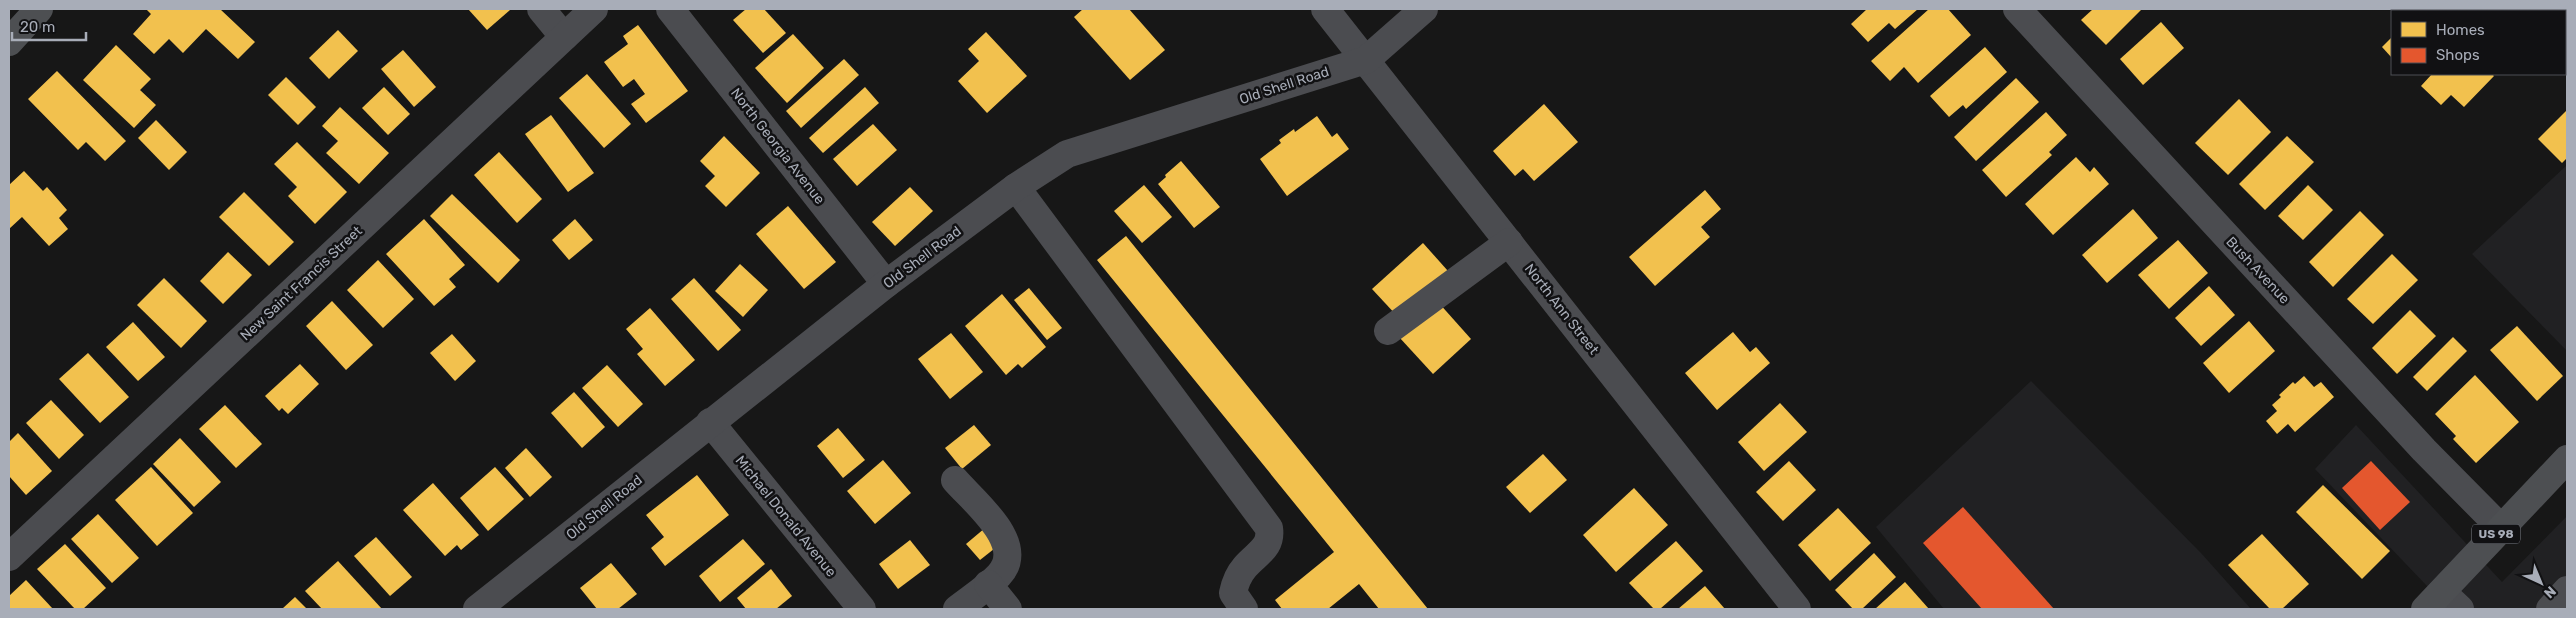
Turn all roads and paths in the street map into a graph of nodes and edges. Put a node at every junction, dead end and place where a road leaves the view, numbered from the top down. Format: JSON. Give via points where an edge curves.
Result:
{"nodes":[{"id":1,"x":39,"y":9,"type":"edge"},
{"id":2,"x":541,"y":9,"type":"edge"},
{"id":3,"x":594,"y":9,"type":"edge"},
{"id":4,"x":670,"y":9,"type":"edge"},
{"id":5,"x":1325,"y":9,"type":"edge"},
{"id":6,"x":1424,"y":9,"type":"edge"},
{"id":7,"x":2017,"y":9,"type":"edge"},
{"id":8,"x":564,"y":37,"type":"junction"},
{"id":9,"x":9,"y":42,"type":"edge"},
{"id":10,"x":1366,"y":60,"type":"junction"},
{"id":11,"x":1016,"y":187,"type":"junction"},
{"id":12,"x":1509,"y":242,"type":"junction"},
{"id":13,"x":886,"y":284,"type":"junction"},
{"id":14,"x":1388,"y":330,"type":"dead end"},
{"id":15,"x":710,"y":422,"type":"junction"},
{"id":16,"x":2567,"y":459,"type":"edge"},
{"id":17,"x":955,"y":480,"type":"dead end"},
{"id":18,"x":2502,"y":529,"type":"junction"},
{"id":19,"x":9,"y":557,"type":"edge"},
{"id":20,"x":988,"y":584,"type":"junction"},
{"id":21,"x":2567,"y":590,"type":"edge"},
{"id":22,"x":2442,"y":603,"type":"edge"},
{"id":23,"x":477,"y":609,"type":"edge"},
{"id":24,"x":862,"y":609,"type":"edge"},
{"id":25,"x":957,"y":609,"type":"edge"},
{"id":26,"x":1008,"y":609,"type":"edge"},
{"id":27,"x":1244,"y":609,"type":"edge"},
{"id":28,"x":1797,"y":609,"type":"edge"},
{"id":29,"x":2550,"y":609,"type":"edge"}],
"edges":[{"from":1,"to":9,"type":"main road"},
{"from":2,"to":8,"type":"street"},
{"from":3,"to":8,"type":"street","name":"New Saint Francis Street"},
{"from":4,"to":13,"type":"street","name":"North Georgia Avenue"},
{"from":5,"to":10,"type":"street","name":"North Ann Street"},
{"from":6,"to":10,"type":"street","name":"Old Shell Road"},
{"from":7,"to":18,"type":"street","name":"Bush Avenue","via":[[2424,450]]},
{"from":8,"to":19,"type":"street","name":"New Saint Francis Street"},
{"from":10,"to":11,"type":"street","name":"Old Shell Road","via":[[1066,154]]},
{"from":10,"to":12,"type":"street","name":"North Ann Street"},
{"from":11,"to":13,"type":"street","name":"Old Shell Road"},
{"from":11,"to":27,"type":"street","via":[[1269,528],[1266,548],[1236,579],[1233,593]]},
{"from":12,"to":14,"type":"street"},
{"from":12,"to":28,"type":"street","name":"North Ann Street"},
{"from":13,"to":15,"type":"street","name":"Old Shell Road"},
{"from":15,"to":23,"type":"street","name":"Old Shell Road"},
{"from":15,"to":24,"type":"street","name":"Michael Donald Avenue"},
{"from":16,"to":18,"type":"main road","number":"US 98"},
{"from":17,"to":20,"type":"street","via":[[1004,534],[1006,564]]},
{"from":18,"to":22,"type":"main road","number":"US 98"},
{"from":20,"to":25,"type":"street"},
{"from":20,"to":26,"type":"street"},
{"from":21,"to":29,"type":"street"}]}
